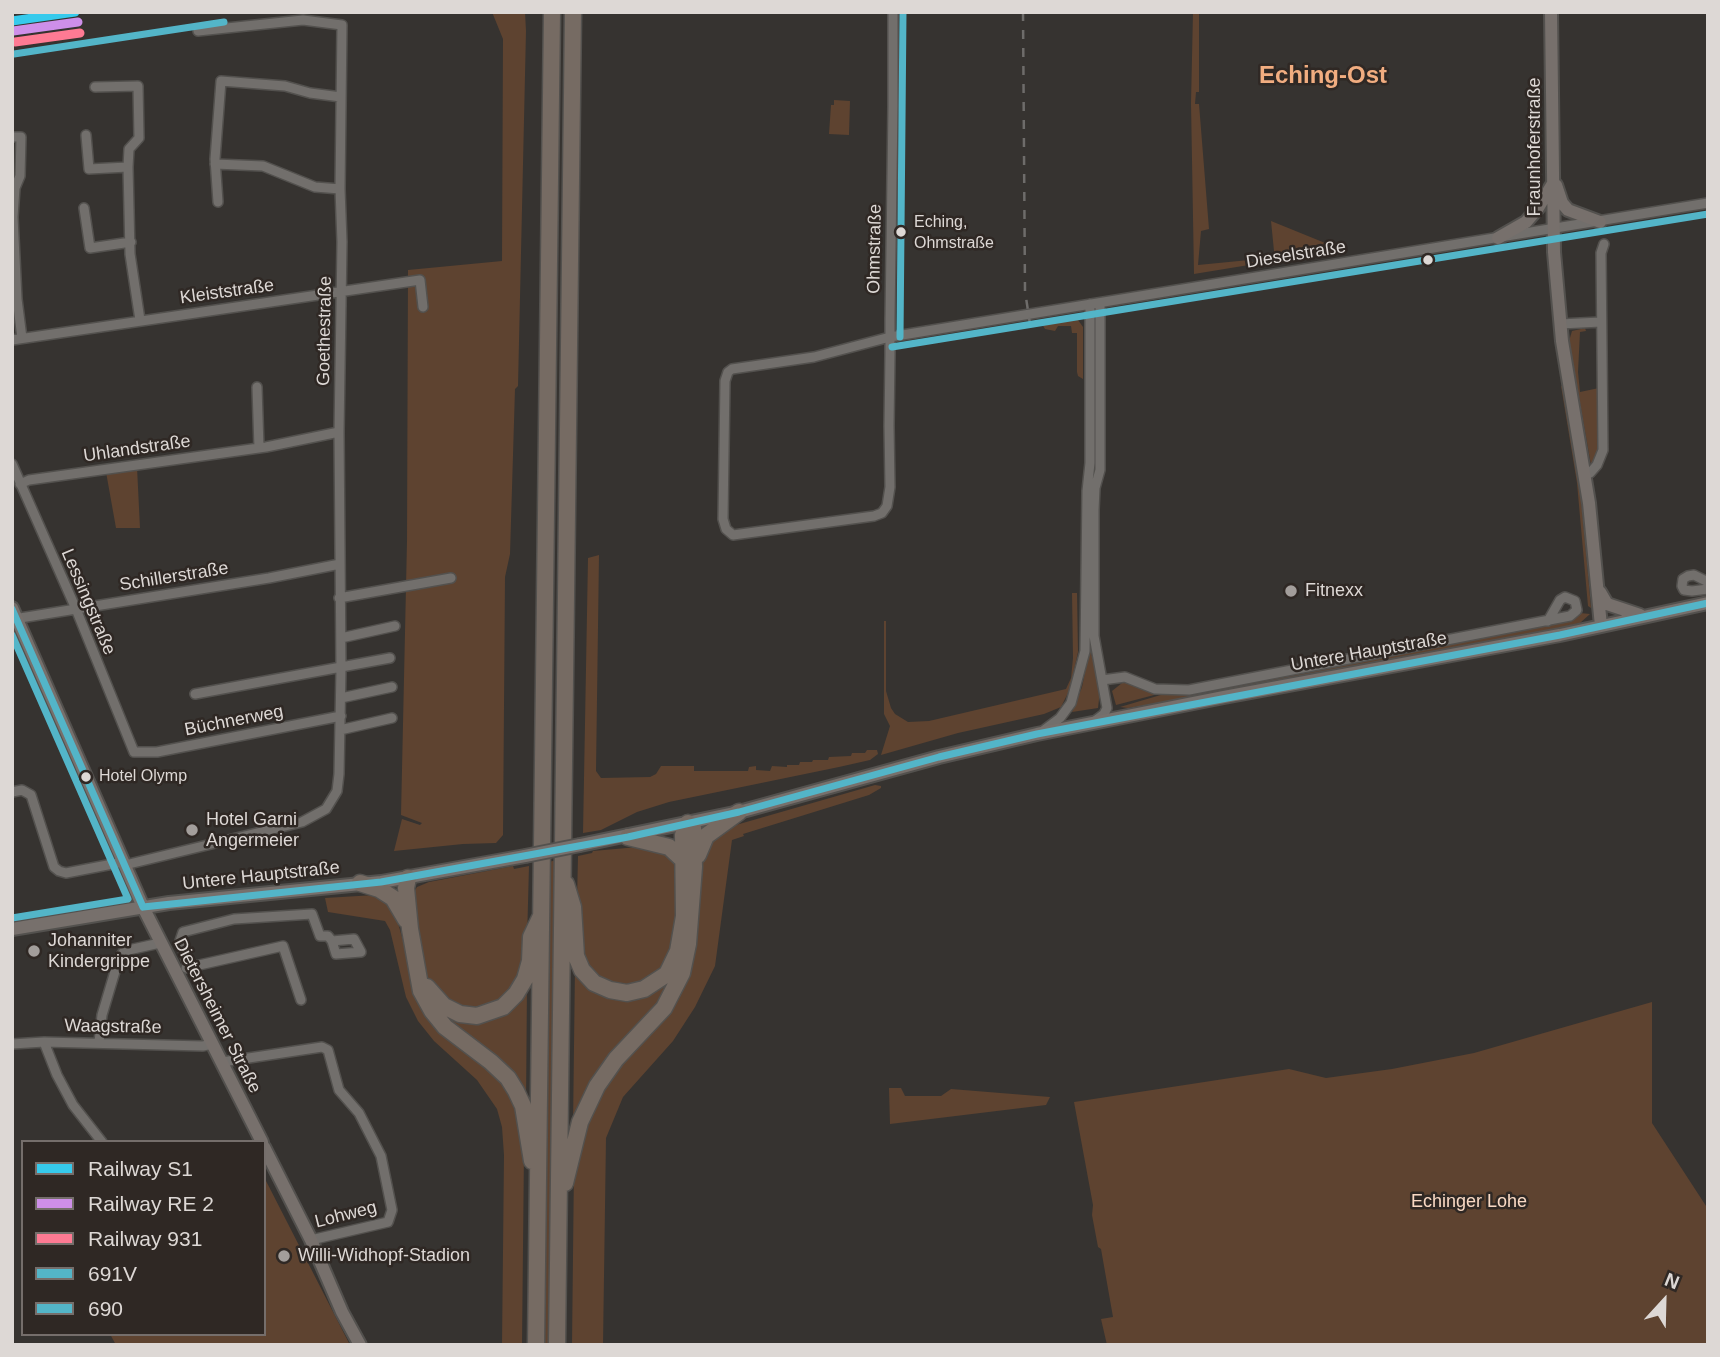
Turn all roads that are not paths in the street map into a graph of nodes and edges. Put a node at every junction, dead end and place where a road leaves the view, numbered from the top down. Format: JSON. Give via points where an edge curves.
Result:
{"nodes":[{"id":1,"x":552,"y":12,"type":"edge"},
{"id":2,"x":573,"y":12,"type":"edge"},
{"id":3,"x":893,"y":12,"type":"edge"},
{"id":4,"x":1551,"y":12,"type":"edge"},
{"id":5,"x":198,"y":31,"type":"dead end"},
{"id":6,"x":95,"y":87,"type":"dead end"},
{"id":7,"x":341,"y":97,"type":"junction"},
{"id":8,"x":86,"y":135,"type":"dead end"},
{"id":9,"x":12,"y":137,"type":"edge"},
{"id":10,"x":215,"y":164,"type":"junction"},
{"id":11,"x":128,"y":167,"type":"junction"},
{"id":12,"x":1553,"y":171,"type":"junction"},
{"id":13,"x":1552,"y":184,"type":"junction"},
{"id":14,"x":340,"y":189,"type":"junction"},
{"id":15,"x":219,"y":202,"type":"dead end"},
{"id":16,"x":1708,"y":203,"type":"edge"},
{"id":17,"x":84,"y":208,"type":"dead end"},
{"id":18,"x":13,"y":217,"type":"edge"},
{"id":19,"x":1600,"y":222,"type":"junction"},
{"id":20,"x":1552,"y":228,"type":"junction"},
{"id":21,"x":1498,"y":237,"type":"junction"},
{"id":22,"x":131,"y":242,"type":"junction"},
{"id":23,"x":1604,"y":244,"type":"dead end"},
{"id":24,"x":15,"y":291,"type":"edge"},
{"id":25,"x":341,"y":293,"type":"junction"},
{"id":26,"x":1095,"y":304,"type":"junction"},
{"id":27,"x":423,"y":307,"type":"dead end"},
{"id":28,"x":140,"y":320,"type":"junction"},
{"id":29,"x":1601,"y":323,"type":"junction"},
{"id":30,"x":1560,"y":324,"type":"junction"},
{"id":31,"x":890,"y":337,"type":"junction"},
{"id":32,"x":17,"y":339,"type":"edge"},
{"id":33,"x":257,"y":387,"type":"dead end"},
{"id":34,"x":338,"y":432,"type":"junction"},
{"id":35,"x":259,"y":448,"type":"junction"},
{"id":36,"x":12,"y":464,"type":"edge"},
{"id":37,"x":1585,"y":474,"type":"junction"},
{"id":38,"x":20,"y":484,"type":"junction"},
{"id":39,"x":890,"y":487,"type":"joint"},
{"id":40,"x":340,"y":565,"type":"junction"},
{"id":41,"x":451,"y":578,"type":"dead end"},
{"id":42,"x":1708,"y":582,"type":"edge"},
{"id":43,"x":1597,"y":586,"type":"junction"},
{"id":44,"x":1708,"y":589,"type":"edge"},
{"id":45,"x":339,"y":598,"type":"junction"},
{"id":46,"x":1708,"y":603,"type":"edge"},
{"id":47,"x":76,"y":609,"type":"junction"},
{"id":48,"x":14,"y":615,"type":"edge"},
{"id":49,"x":1643,"y":617,"type":"junction"},
{"id":50,"x":1548,"y":621,"type":"dead end"},
{"id":51,"x":395,"y":626,"type":"dead end"},
{"id":52,"x":1601,"y":626,"type":"junction"},
{"id":53,"x":341,"y":638,"type":"junction"},
{"id":54,"x":390,"y":658,"type":"dead end"},
{"id":55,"x":341,"y":669,"type":"junction"},
{"id":56,"x":1102,"y":680,"type":"junction"},
{"id":57,"x":392,"y":687,"type":"dead end"},
{"id":58,"x":195,"y":694,"type":"dead end"},
{"id":59,"x":341,"y":698,"type":"junction"},
{"id":60,"x":1107,"y":708,"type":"junction"},
{"id":61,"x":341,"y":716,"type":"junction"},
{"id":62,"x":1129,"y":716,"type":"junction"},
{"id":63,"x":392,"y":719,"type":"dead end"},
{"id":64,"x":1088,"y":724,"type":"junction"},
{"id":65,"x":340,"y":730,"type":"junction"},
{"id":66,"x":1037,"y":734,"type":"junction"},
{"id":67,"x":134,"y":752,"type":"joint"},
{"id":68,"x":12,"y":792,"type":"edge"},
{"id":69,"x":739,"y":812,"type":"junction"},
{"id":70,"x":688,"y":823,"type":"junction"},
{"id":71,"x":628,"y":837,"type":"junction"},
{"id":72,"x":124,"y":864,"type":"junction"},
{"id":73,"x":689,"y":864,"type":"junction"},
{"id":74,"x":562,"y":869,"type":"junction"},
{"id":75,"x":404,"y":878,"type":"junction"},
{"id":76,"x":360,"y":883,"type":"junction"},
{"id":77,"x":397,"y":904,"type":"junction"},
{"id":78,"x":143,"y":906,"type":"junction"},
{"id":79,"x":542,"y":913,"type":"junction"},
{"id":80,"x":12,"y":929,"type":"edge"},
{"id":81,"x":410,"y":929,"type":"junction"},
{"id":82,"x":332,"y":941,"type":"dead end"},
{"id":83,"x":160,"y":943,"type":"junction"},
{"id":84,"x":190,"y":967,"type":"junction"},
{"id":85,"x":174,"y":971,"type":"junction"},
{"id":86,"x":419,"y":976,"type":"junction"},
{"id":87,"x":301,"y":1000,"type":"dead end"},
{"id":88,"x":44,"y":1042,"type":"junction"},
{"id":89,"x":99,"y":1042,"type":"junction"},
{"id":90,"x":12,"y":1044,"type":"edge"},
{"id":91,"x":212,"y":1044,"type":"junction"},
{"id":92,"x":222,"y":1062,"type":"junction"},
{"id":93,"x":100,"y":1140,"type":"edge"},
{"id":94,"x":261,"y":1140,"type":"edge"},
{"id":95,"x":266,"y":1151,"type":"edge"},
{"id":96,"x":539,"y":1205,"type":"junction"},
{"id":97,"x":558,"y":1211,"type":"junction"},
{"id":98,"x":311,"y":1240,"type":"junction"},
{"id":99,"x":360,"y":1345,"type":"edge"},
{"id":100,"x":536,"y":1345,"type":"edge"},
{"id":101,"x":557,"y":1345,"type":"edge"}],
"edges":[{"from":1,"to":79,"type":"highway"},
{"from":2,"to":74,"type":"highway"},
{"from":3,"to":31,"type":"street","name":"Ohmstraße"},
{"from":4,"to":12,"type":"main road","name":"Fraunhoferstraße"},
{"from":5,"to":7,"type":"street","name":"Goethestraße","via":[[303,20],[342,25]]},
{"from":6,"to":11,"type":"street","via":[[138,86],[139,138],[129,149]]},
{"from":7,"to":10,"type":"street","via":[[285,86],[220,81]]},
{"from":7,"to":14,"type":"street","name":"Goethestraße"},
{"from":8,"to":11,"type":"street","via":[[89,169]]},
{"from":9,"to":18,"type":"street","via":[[21,137]]},
{"from":10,"to":14,"type":"street","via":[[263,166],[315,187]]},
{"from":10,"to":15,"type":"street"},
{"from":11,"to":22,"type":"street"},
{"from":12,"to":13,"type":"main road","name":"Fraunhoferstraße"},
{"from":12,"to":19,"type":"main road","via":[[1562,204]]},
{"from":13,"to":20,"type":"main road","name":"Fraunhoferstraße"},
{"from":13,"to":21,"type":"main road","via":[[1526,222]]},
{"from":14,"to":25,"type":"street","name":"Goethestraße"},
{"from":16,"to":19,"type":"street","name":"Dieselstraße"},
{"from":17,"to":22,"type":"street","via":[[90,247]]},
{"from":18,"to":24,"type":"street"},
{"from":19,"to":20,"type":"street","name":"Dieselstraße"},
{"from":20,"to":21,"type":"street","name":"Dieselstraße"},
{"from":20,"to":30,"type":"main road","name":"Fraunhoferstraße"},
{"from":21,"to":26,"type":"street","name":"Dieselstraße"},
{"from":22,"to":28,"type":"street"},
{"from":23,"to":29,"type":"street"},
{"from":24,"to":32,"type":"street"},
{"from":25,"to":27,"type":"street","name":"Kleiststraße","via":[[420,280]]},
{"from":25,"to":28,"type":"street","name":"Kleiststraße"},
{"from":25,"to":34,"type":"street","name":"Goethestraße"},
{"from":26,"to":31,"type":"street","name":"Dieselstraße"},
{"from":26,"to":56,"type":"street","via":[[1100,470],[1095,488],[1095,646]]},
{"from":26,"to":66,"type":"street","via":[[1085,650],[1071,703],[1060,718]]},
{"from":28,"to":32,"type":"street","name":"Kleiststraße"},
{"from":29,"to":30,"type":"street"},
{"from":29,"to":37,"type":"street","via":[[1603,450],[1597,465]]},
{"from":30,"to":37,"type":"main road","name":"Fraunhoferstraße"},
{"from":31,"to":39,"type":"street","name":"Ohmstraße"},
{"from":31,"to":39,"type":"street","name":"Dieselstraße","via":[[728,372],[724,524],[733,535],[874,516],[885,510]]},
{"from":33,"to":35,"type":"street"},
{"from":34,"to":35,"type":"street","name":"Uhlandstraße"},
{"from":34,"to":40,"type":"street","name":"Goethestraße"},
{"from":35,"to":38,"type":"street","name":"Uhlandstraße"},
{"from":36,"to":38,"type":"street","name":"Lessingstraße"},
{"from":37,"to":43,"type":"main road","name":"Fraunhoferstraße"},
{"from":38,"to":47,"type":"street","name":"Lessingstraße"},
{"from":40,"to":45,"type":"street","name":"Goethestraße"},
{"from":40,"to":47,"type":"street","name":"Schillerstraße"},
{"from":41,"to":45,"type":"street"},
{"from":42,"to":44,"type":"street","via":[[1694,575],[1683,579],[1682,586],[1692,592]]},
{"from":43,"to":49,"type":"main road","via":[[1608,604]]},
{"from":43,"to":52,"type":"main road","name":"Fraunhoferstraße"},
{"from":45,"to":53,"type":"street","name":"Goethestraße"},
{"from":46,"to":49,"type":"main road","name":"Untere Hauptstraße"},
{"from":47,"to":48,"type":"street","name":"Schillerstraße"},
{"from":47,"to":67,"type":"street","name":"Lessingstraße"},
{"from":48,"to":72,"type":"main road","name":"Dietersheimer Straße"},
{"from":49,"to":52,"type":"main road","name":"Untere Hauptstraße"},
{"from":50,"to":56,"type":"street","via":[[1189,690],[1155,689],[1125,677]]},
{"from":51,"to":53,"type":"street"},
{"from":52,"to":62,"type":"main road","name":"Untere Hauptstraße"},
{"from":53,"to":55,"type":"street","name":"Goethestraße"},
{"from":54,"to":55,"type":"street"},
{"from":55,"to":58,"type":"street"},
{"from":55,"to":59,"type":"street","name":"Goethestraße"},
{"from":56,"to":60,"type":"street"},
{"from":57,"to":59,"type":"street"},
{"from":59,"to":61,"type":"street","name":"Goethestraße"},
{"from":60,"to":62,"type":"street"},
{"from":60,"to":64,"type":"street"},
{"from":61,"to":65,"type":"street","name":"Goethestraße"},
{"from":61,"to":67,"type":"street","name":"Büchnerweg","via":[[157,752]]},
{"from":62,"to":64,"type":"main road","name":"Untere Hauptstraße"},
{"from":63,"to":65,"type":"street"},
{"from":64,"to":66,"type":"main road","name":"Untere Hauptstraße"},
{"from":65,"to":72,"type":"street","name":"Goethestraße","via":[[337,791],[316,816]]},
{"from":66,"to":69,"type":"main road","name":"Untere Hauptstraße"},
{"from":68,"to":72,"type":"street","name":"Goethestraße","via":[[22,790],[31,795],[59,872]]},
{"from":69,"to":70,"type":"main road","name":"Untere Hauptstraße"},
{"from":69,"to":73,"type":"highway","via":[[706,836]]},
{"from":70,"to":71,"type":"main road","name":"Untere Hauptstraße"},
{"from":70,"to":73,"type":"highway","via":[[683,835]]},
{"from":71,"to":73,"type":"highway","via":[[668,848]]},
{"from":71,"to":75,"type":"main road","name":"Untere Hauptstraße","bridge":true},
{"from":72,"to":78,"type":"main road","name":"Dietersheimer Straße"},
{"from":73,"to":74,"type":"highway","via":[[676,960],[653,985],[627,993],[601,987],[582,970]]},
{"from":73,"to":97,"type":"highway","via":[[688,944],[682,973],[664,1008],[609,1068],[588,1103]]},
{"from":74,"to":97,"type":"highway"},
{"from":75,"to":76,"type":"main road","name":"Untere Hauptstraße"},
{"from":75,"to":77,"type":"highway","via":[[396,885]]},
{"from":75,"to":81,"type":"highway"},
{"from":76,"to":77,"type":"highway","via":[[387,893]]},
{"from":76,"to":78,"type":"main road","name":"Untere Hauptstraße"},
{"from":77,"to":81,"type":"highway"},
{"from":78,"to":80,"type":"main road","name":"Untere Hauptstraße"},
{"from":78,"to":83,"type":"main road","name":"Dietersheimer Straße"},
{"from":79,"to":86,"type":"highway","via":[[531,937],[525,979],[510,1002],[495,1011],[477,1016],[452,1011],[433,996]]},
{"from":79,"to":96,"type":"highway"},
{"from":81,"to":86,"type":"highway"},
{"from":82,"to":84,"type":"street","via":[[320,936],[312,914],[234,919],[183,932],[180,941]]},
{"from":83,"to":85,"type":"main road","name":"Dietersheimer Straße"},
{"from":83,"to":89,"type":"street","via":[[124,951],[119,958]]},
{"from":84,"to":85,"type":"street"},
{"from":84,"to":87,"type":"street","via":[[283,946]]},
{"from":85,"to":91,"type":"main road","name":"Dietersheimer Straße"},
{"from":86,"to":96,"type":"highway","via":[[421,992],[439,1020],[491,1062],[516,1091],[523,1106]]},
{"from":88,"to":89,"type":"street","name":"Waagstraße"},
{"from":88,"to":90,"type":"street","name":"Waagstraße"},
{"from":88,"to":93,"type":"street","via":[[73,1105]]},
{"from":89,"to":91,"type":"street","name":"Waagstraße"},
{"from":91,"to":92,"type":"main road","name":"Dietersheimer Straße"},
{"from":92,"to":94,"type":"main road","name":"Dietersheimer Straße"},
{"from":92,"to":98,"type":"street","name":"Lohweg","via":[[322,1047],[328,1050],[339,1090],[359,1113],[381,1156],[392,1210],[388,1222]]},
{"from":95,"to":98,"type":"main road"},
{"from":96,"to":100,"type":"highway"},
{"from":97,"to":101,"type":"highway"},
{"from":98,"to":99,"type":"main road"}]}
